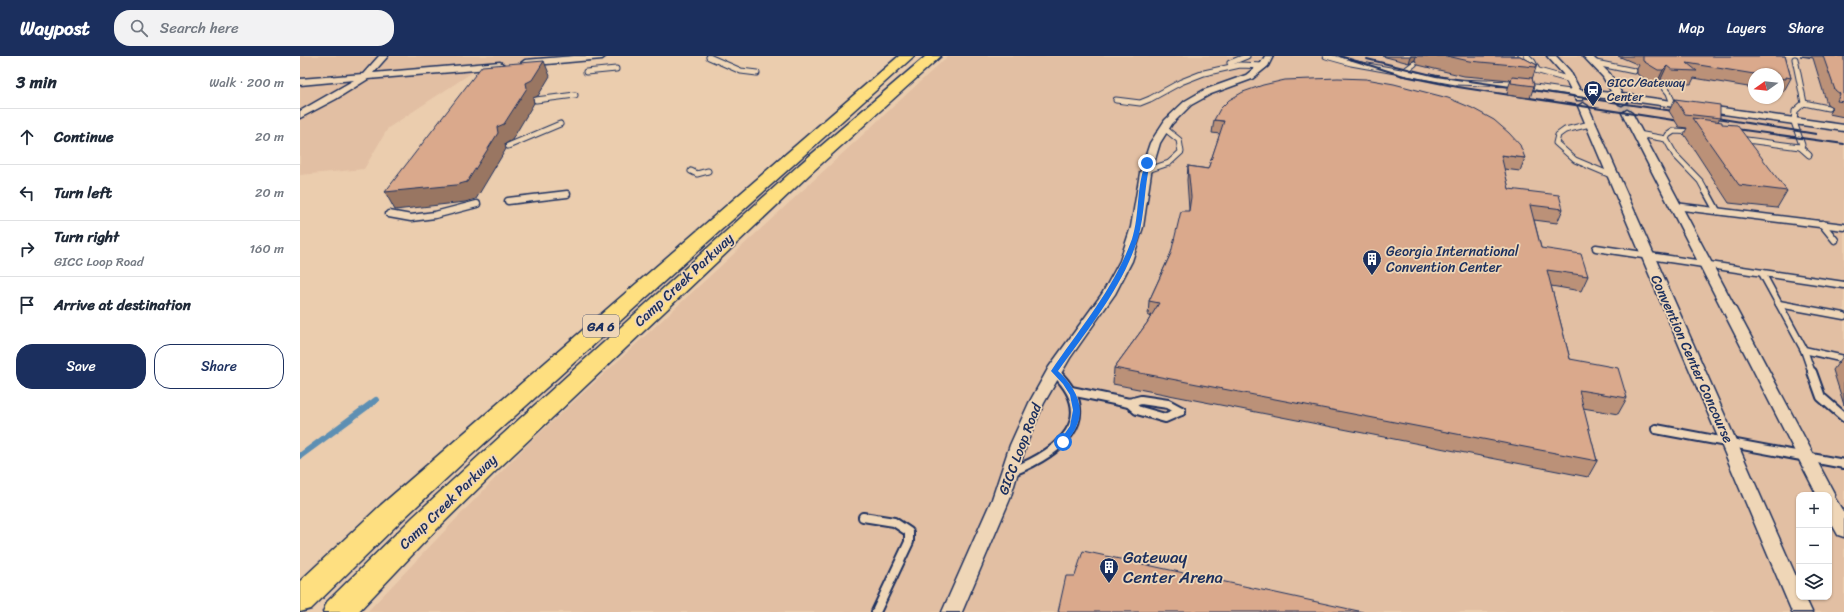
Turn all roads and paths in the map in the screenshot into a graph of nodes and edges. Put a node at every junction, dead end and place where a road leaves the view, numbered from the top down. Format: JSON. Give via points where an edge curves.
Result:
{"nodes":[{"id":1,"x":384,"y":56,"type":"edge"},
{"id":2,"x":907,"y":56,"type":"edge"},
{"id":3,"x":934,"y":56,"type":"edge"},
{"id":4,"x":1247,"y":56,"type":"edge"},
{"id":5,"x":1326,"y":56,"type":"edge"},
{"id":6,"x":1527,"y":56,"type":"edge"},
{"id":7,"x":1551,"y":56,"type":"edge"},
{"id":8,"x":1587,"y":56,"type":"edge"},
{"id":9,"x":709,"y":57,"type":"dead end"},
{"id":10,"x":595,"y":58,"type":"edge"},
{"id":11,"x":1794,"y":59,"type":"dead end"},
{"id":12,"x":1266,"y":61,"type":"edge"},
{"id":13,"x":1596,"y":63,"type":"junction"},
{"id":14,"x":1414,"y":64,"type":"dead end"},
{"id":15,"x":1521,"y":66,"type":"edge"},
{"id":16,"x":616,"y":69,"type":"dead end"},
{"id":17,"x":1537,"y":70,"type":"junction"},
{"id":18,"x":1634,"y":71,"type":"dead end"},
{"id":19,"x":586,"y":72,"type":"dead end"},
{"id":20,"x":757,"y":73,"type":"dead end"},
{"id":21,"x":1402,"y":73,"type":"junction"},
{"id":22,"x":1195,"y":76,"type":"junction"},
{"id":23,"x":364,"y":77,"type":"junction"},
{"id":24,"x":1571,"y":80,"type":"junction"},
{"id":25,"x":300,"y":82,"type":"edge"},
{"id":26,"x":1660,"y":83,"type":"edge"},
{"id":27,"x":575,"y":96,"type":"dead end"},
{"id":28,"x":1580,"y":99,"type":"junction"},
{"id":29,"x":536,"y":100,"type":"dead end"},
{"id":30,"x":1116,"y":100,"type":"dead end"},
{"id":31,"x":1804,"y":103,"type":"junction"},
{"id":32,"x":1622,"y":104,"type":"junction"},
{"id":33,"x":1673,"y":104,"type":"junction"},
{"id":34,"x":1828,"y":108,"type":"dead end"},
{"id":35,"x":300,"y":115,"type":"edge"},
{"id":36,"x":1793,"y":120,"type":"junction"},
{"id":37,"x":560,"y":124,"type":"dead end"},
{"id":38,"x":1590,"y":124,"type":"junction"},
{"id":39,"x":1164,"y":128,"type":"junction"},
{"id":40,"x":1844,"y":128,"type":"edge"},
{"id":41,"x":1699,"y":133,"type":"edge"},
{"id":42,"x":1638,"y":134,"type":"junction"},
{"id":43,"x":1734,"y":138,"type":"edge"},
{"id":44,"x":1666,"y":139,"type":"junction"},
{"id":45,"x":508,"y":146,"type":"dead end"},
{"id":46,"x":1800,"y":147,"type":"junction"},
{"id":47,"x":1809,"y":155,"type":"dead end"},
{"id":48,"x":691,"y":171,"type":"dead end"},
{"id":49,"x":708,"y":171,"type":"dead end"},
{"id":50,"x":1145,"y":171,"type":"junction"},
{"id":51,"x":1613,"y":176,"type":"junction"},
{"id":52,"x":567,"y":194,"type":"dead end"},
{"id":53,"x":508,"y":201,"type":"dead end"},
{"id":54,"x":477,"y":204,"type":"dead end"},
{"id":55,"x":1675,"y":206,"type":"junction"},
{"id":56,"x":1717,"y":211,"type":"junction"},
{"id":57,"x":389,"y":214,"type":"dead end"},
{"id":58,"x":1822,"y":224,"type":"junction"},
{"id":59,"x":1844,"y":227,"type":"edge"},
{"id":60,"x":1835,"y":240,"type":"dead end"},
{"id":61,"x":1596,"y":248,"type":"dead end"},
{"id":62,"x":1647,"y":255,"type":"junction"},
{"id":63,"x":1704,"y":263,"type":"junction"},
{"id":64,"x":1762,"y":273,"type":"junction"},
{"id":65,"x":1844,"y":285,"type":"edge"},
{"id":66,"x":1779,"y":304,"type":"junction"},
{"id":67,"x":1844,"y":316,"type":"edge"},
{"id":68,"x":1804,"y":350,"type":"junction"},
{"id":69,"x":1844,"y":359,"type":"edge"},
{"id":70,"x":1054,"y":371,"type":"junction"},
{"id":71,"x":1071,"y":391,"type":"junction"},
{"id":72,"x":1129,"y":403,"type":"junction"},
{"id":73,"x":1844,"y":417,"type":"edge"},
{"id":74,"x":1656,"y":429,"type":"dead end"},
{"id":75,"x":1728,"y":442,"type":"junction"},
{"id":76,"x":1805,"y":456,"type":"junction"},
{"id":77,"x":1844,"y":464,"type":"edge"},
{"id":78,"x":1009,"y":473,"type":"junction"},
{"id":79,"x":1824,"y":492,"type":"edge"},
{"id":80,"x":1832,"y":508,"type":"edge"},
{"id":81,"x":863,"y":517,"type":"dead end"},
{"id":82,"x":1844,"y":530,"type":"edge"},
{"id":83,"x":300,"y":600,"type":"edge"},
{"id":84,"x":338,"y":612,"type":"edge"},
{"id":85,"x":876,"y":612,"type":"edge"},
{"id":86,"x":952,"y":612,"type":"edge"},
{"id":87,"x":1802,"y":612,"type":"edge"}],
"edges":[{"from":1,"to":23,"type":"street"},
{"from":2,"to":83,"type":"main road","name":"Camp Creek Parkway","number":"GA 6","via":[[385,518]]},
{"from":3,"to":84,"type":"main road","name":"Camp Creek Parkway","number":"GA 6","via":[[805,168],[489,462]]},
{"from":4,"to":22,"type":"lane"},
{"from":5,"to":21,"type":"lane"},
{"from":6,"to":17,"type":"lane"},
{"from":7,"to":24,"type":"street","name":"Convention Center Concourse"},
{"from":8,"to":13,"type":"street"},
{"from":9,"to":20,"type":"lane","via":[[741,71]]},
{"from":10,"to":23,"type":"street"},
{"from":11,"to":31,"type":"lane"},
{"from":12,"to":22,"type":"lane","via":[[1237,65]]},
{"from":12,"to":39,"type":"street","name":"GICC Loop Road","via":[[1254,75],[1198,97]]},
{"from":13,"to":18,"type":"lane"},
{"from":13,"to":32,"type":"street","via":[[1607,76]]},
{"from":14,"to":21,"type":"lane"},
{"from":15,"to":17,"type":"lane"},
{"from":16,"to":19,"type":"lane"},
{"from":17,"to":24,"type":"lane"},
{"from":21,"to":28,"type":"lane","via":[[1456,82],[1513,84]]},
{"from":22,"to":30,"type":"lane","via":[[1169,87],[1145,102]]},
{"from":23,"to":25,"type":"street"},
{"from":23,"to":35,"type":"street"},
{"from":24,"to":28,"type":"street","name":"Convention Center Concourse"},
{"from":26,"to":33,"type":"lane"},
{"from":27,"to":29,"type":"lane"},
{"from":28,"to":32,"type":"street"},
{"from":28,"to":38,"type":"street","name":"Convention Center Concourse"},
{"from":31,"to":34,"type":"lane"},
{"from":31,"to":36,"type":"lane","via":[[1798,106]]},
{"from":32,"to":33,"type":"street"},
{"from":32,"to":42,"type":"street"},
{"from":33,"to":36,"type":"street"},
{"from":36,"to":40,"type":"street"},
{"from":36,"to":46,"type":"lane","via":[[1802,145]]},
{"from":37,"to":45,"type":"lane"},
{"from":38,"to":51,"type":"street","name":"Convention Center Concourse"},
{"from":38,"to":51,"type":"lane","via":[[1565,130],[1558,135],[1556,144],[1575,161]]},
{"from":39,"to":50,"type":"street","name":"GICC Loop Road"},
{"from":39,"to":50,"type":"lane","via":[[1178,139],[1182,145],[1181,152],[1169,163]]},
{"from":41,"to":44,"type":"lane","via":[[1671,130],[1667,133]]},
{"from":42,"to":44,"type":"lane"},
{"from":42,"to":55,"type":"street"},
{"from":43,"to":46,"type":"lane"},
{"from":44,"to":56,"type":"lane","via":[[1675,155],[1700,181]]},
{"from":46,"to":47,"type":"lane"},
{"from":48,"to":49,"type":"lane","via":[[697,174]]},
{"from":50,"to":70,"type":"street","name":"GICC Loop Road","via":[[1140,217],[1126,261],[1100,308]]},
{"from":51,"to":62,"type":"street","name":"Convention Center Concourse"},
{"from":52,"to":53,"type":"lane"},
{"from":54,"to":57,"type":"lane","via":[[435,215],[411,218]]},
{"from":55,"to":56,"type":"lane"},
{"from":55,"to":63,"type":"street"},
{"from":56,"to":58,"type":"lane"},
{"from":58,"to":59,"type":"lane"},
{"from":58,"to":60,"type":"lane"},
{"from":61,"to":62,"type":"lane"},
{"from":62,"to":63,"type":"lane"},
{"from":62,"to":75,"type":"street","name":"Convention Center Concourse"},
{"from":63,"to":64,"type":"lane"},
{"from":63,"to":76,"type":"street"},
{"from":64,"to":65,"type":"lane"},
{"from":64,"to":66,"type":"lane"},
{"from":66,"to":67,"type":"lane"},
{"from":66,"to":68,"type":"lane"},
{"from":68,"to":69,"type":"lane"},
{"from":68,"to":73,"type":"lane","via":[[1821,397]]},
{"from":70,"to":71,"type":"lane","via":[[1066,382]]},
{"from":70,"to":78,"type":"street","name":"GICC Loop Road","via":[[1029,418]]},
{"from":71,"to":72,"type":"lane"},
{"from":71,"to":78,"type":"lane","via":[[1076,410],[1073,426],[1063,442],[1031,464]]},
{"from":72,"to":72,"type":"lane","via":[[1137,410],[1165,418],[1181,411],[1168,404],[1140,400]]},
{"from":74,"to":75,"type":"lane"},
{"from":75,"to":76,"type":"lane"},
{"from":75,"to":87,"type":"street","name":"Convention Center Concourse"},
{"from":76,"to":77,"type":"lane"},
{"from":76,"to":79,"type":"street"},
{"from":78,"to":86,"type":"street","name":"GICC Loop Road","via":[[988,532]]},
{"from":80,"to":82,"type":"street"},
{"from":81,"to":85,"type":"lane","via":[[893,521],[903,525],[910,532],[909,542]]}]}
